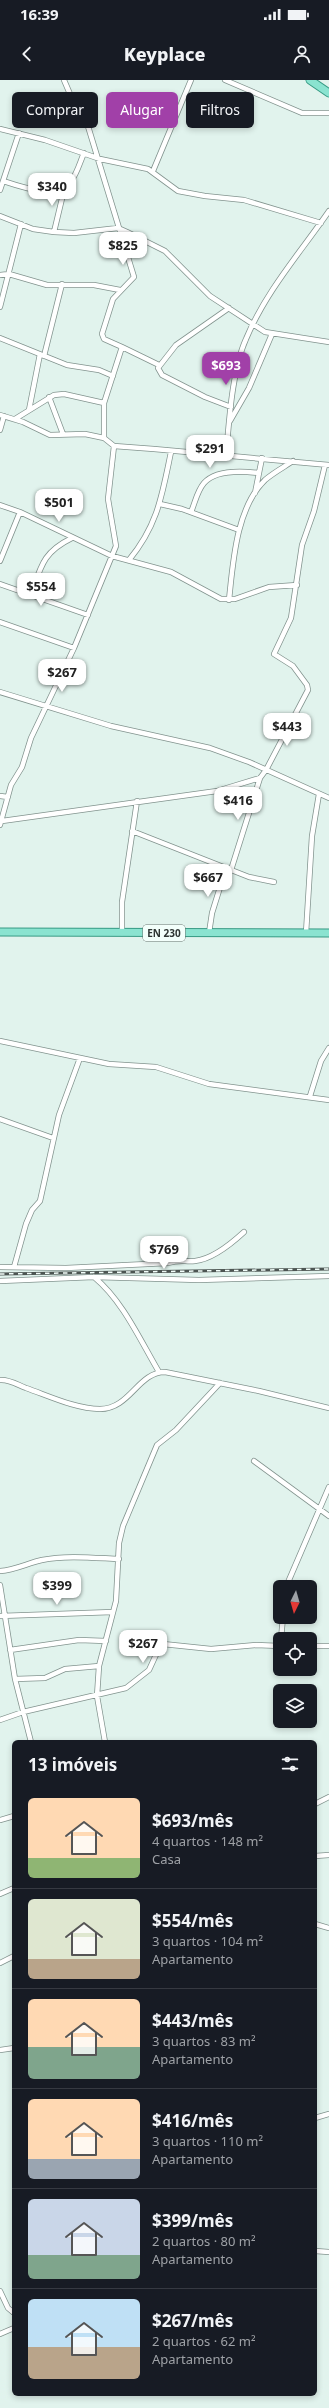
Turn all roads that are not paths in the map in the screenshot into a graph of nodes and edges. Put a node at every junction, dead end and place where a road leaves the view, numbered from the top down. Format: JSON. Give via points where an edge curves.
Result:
{"nodes":[{"id":1,"x":64,"y":80,"type":"edge"},
{"id":2,"x":191,"y":80,"type":"edge"},
{"id":3,"x":225,"y":80,"type":"edge"},
{"id":4,"x":310,"y":80,"type":"edge"},
{"id":5,"x":329,"y":93,"type":"edge"},
{"id":6,"x":329,"y":113,"type":"edge"},
{"id":7,"x":0,"y":129,"type":"edge"},
{"id":8,"x":19,"y":133,"type":"junction"},
{"id":9,"x":84,"y":153,"type":"junction"},
{"id":10,"x":100,"y":159,"type":"junction"},
{"id":11,"x":153,"y":171,"type":"junction"},
{"id":12,"x":3,"y":181,"type":"junction"},
{"id":13,"x":65,"y":186,"type":"junction"},
{"id":14,"x":0,"y":190,"type":"edge"},
{"id":15,"x":329,"y":211,"type":"edge"},
{"id":16,"x":0,"y":216,"type":"edge"},
{"id":17,"x":321,"y":223,"type":"junction"},
{"id":18,"x":21,"y":224,"type":"junction"},
{"id":19,"x":118,"y":228,"type":"junction"},
{"id":20,"x":54,"y":232,"type":"junction"},
{"id":21,"x":9,"y":274,"type":"junction"},
{"id":22,"x":0,"y":275,"type":"edge"},
{"id":23,"x":62,"y":284,"type":"junction"},
{"id":24,"x":120,"y":290,"type":"junction"},
{"id":25,"x":0,"y":307,"type":"edge"},
{"id":26,"x":229,"y":308,"type":"junction"},
{"id":27,"x":254,"y":324,"type":"junction"},
{"id":28,"x":272,"y":334,"type":"junction"},
{"id":29,"x":0,"y":338,"type":"edge"},
{"id":30,"x":329,"y":342,"type":"edge"},
{"id":31,"x":122,"y":347,"type":"junction"},
{"id":32,"x":42,"y":355,"type":"junction"},
{"id":33,"x":159,"y":365,"type":"junction"},
{"id":34,"x":113,"y":376,"type":"junction"},
{"id":35,"x":49,"y":397,"type":"junction"},
{"id":36,"x":104,"y":403,"type":"junction"},
{"id":37,"x":231,"y":407,"type":"junction"},
{"id":38,"x":29,"y":410,"type":"junction"},
{"id":39,"x":2,"y":416,"type":"edge"},
{"id":40,"x":15,"y":419,"type":"junction"},
{"id":41,"x":229,"y":424,"type":"junction"},
{"id":42,"x":0,"y":430,"type":"edge"},
{"id":43,"x":63,"y":434,"type":"junction"},
{"id":44,"x":104,"y":438,"type":"junction"},
{"id":45,"x":114,"y":446,"type":"junction"},
{"id":46,"x":171,"y":452,"type":"junction"},
{"id":47,"x":226,"y":456,"type":"junction"},
{"id":48,"x":262,"y":458,"type":"junction"},
{"id":49,"x":293,"y":461,"type":"junction"},
{"id":50,"x":327,"y":465,"type":"edge"},
{"id":51,"x":259,"y":473,"type":"junction"},
{"id":52,"x":254,"y":494,"type":"junction"},
{"id":53,"x":160,"y":504,"type":"junction"},
{"id":54,"x":0,"y":505,"type":"edge"},
{"id":55,"x":20,"y":512,"type":"junction"},
{"id":56,"x":191,"y":512,"type":"junction"},
{"id":57,"x":239,"y":530,"type":"junction"},
{"id":58,"x":72,"y":538,"type":"junction"},
{"id":59,"x":112,"y":556,"type":"junction"},
{"id":60,"x":0,"y":560,"type":"edge"},
{"id":61,"x":129,"y":560,"type":"junction"},
{"id":62,"x":0,"y":584,"type":"edge"},
{"id":63,"x":297,"y":585,"type":"junction"},
{"id":64,"x":31,"y":595,"type":"junction"},
{"id":65,"x":229,"y":600,"type":"junction"},
{"id":66,"x":88,"y":615,"type":"junction"},
{"id":67,"x":0,"y":622,"type":"edge"},
{"id":68,"x":74,"y":648,"type":"junction"},
{"id":69,"x":0,"y":692,"type":"edge"},
{"id":70,"x":47,"y":706,"type":"junction"},
{"id":71,"x":266,"y":770,"type":"junction"},
{"id":72,"x":260,"y":778,"type":"junction"},
{"id":73,"x":319,"y":794,"type":"junction"},
{"id":74,"x":0,"y":796,"type":"edge"},
{"id":75,"x":8,"y":797,"type":"junction"},
{"id":76,"x":329,"y":798,"type":"edge"},
{"id":77,"x":137,"y":801,"type":"junction"},
{"id":78,"x":1,"y":823,"type":"edge"},
{"id":79,"x":132,"y":831,"type":"junction"},
{"id":80,"x":226,"y":868,"type":"junction"},
{"id":81,"x":232,"y":870,"type":"junction"},
{"id":82,"x":274,"y":882,"type":"dead end"},
{"id":83,"x":0,"y":932,"type":"edge"},
{"id":84,"x":122,"y":933,"type":"junction"},
{"id":85,"x":209,"y":933,"type":"junction"},
{"id":86,"x":306,"y":933,"type":"junction"},
{"id":87,"x":329,"y":933,"type":"edge"},
{"id":88,"x":0,"y":1041,"type":"edge"},
{"id":89,"x":329,"y":1048,"type":"edge"},
{"id":90,"x":80,"y":1058,"type":"junction"},
{"id":91,"x":310,"y":1096,"type":"junction"},
{"id":92,"x":329,"y":1100,"type":"edge"},
{"id":93,"x":0,"y":1118,"type":"edge"},
{"id":94,"x":53,"y":1138,"type":"junction"},
{"id":95,"x":244,"y":1232,"type":"dead end"},
{"id":96,"x":0,"y":1267,"type":"edge"},
{"id":97,"x":14,"y":1267,"type":"junction"},
{"id":98,"x":329,"y":1276,"type":"edge"},
{"id":99,"x":94,"y":1277,"type":"junction"},
{"id":100,"x":0,"y":1281,"type":"edge"},
{"id":101,"x":159,"y":1372,"type":"junction"},
{"id":102,"x":0,"y":1380,"type":"edge"},
{"id":103,"x":220,"y":1383,"type":"junction"},
{"id":104,"x":329,"y":1408,"type":"edge"},
{"id":105,"x":254,"y":1460,"type":"dead end"},
{"id":106,"x":329,"y":1486,"type":"edge"},
{"id":107,"x":320,"y":1511,"type":"junction"},
{"id":108,"x":329,"y":1516,"type":"edge"},
{"id":109,"x":119,"y":1559,"type":"junction"},
{"id":110,"x":0,"y":1571,"type":"edge"},
{"id":111,"x":289,"y":1580,"type":"edge"},
{"id":112,"x":0,"y":1585,"type":"edge"},
{"id":113,"x":113,"y":1612,"type":"junction"},
{"id":114,"x":2,"y":1616,"type":"edge"},
{"id":115,"x":106,"y":1641,"type":"junction"},
{"id":116,"x":273,"y":1646,"type":"edge"},
{"id":117,"x":317,"y":1646,"type":"edge"},
{"id":118,"x":329,"y":1646,"type":"edge"},
{"id":119,"x":10,"y":1650,"type":"junction"},
{"id":120,"x":99,"y":1666,"type":"junction"},
{"id":121,"x":15,"y":1679,"type":"junction"},
{"id":122,"x":97,"y":1696,"type":"junction"},
{"id":123,"x":22,"y":1712,"type":"junction"},
{"id":124,"x":0,"y":1720,"type":"edge"},
{"id":125,"x":30,"y":1740,"type":"edge"},
{"id":126,"x":105,"y":1740,"type":"edge"},
{"id":127,"x":329,"y":1797,"type":"edge"},
{"id":128,"x":317,"y":1803,"type":"edge"},
{"id":129,"x":12,"y":1817,"type":"edge"},
{"id":130,"x":0,"y":1820,"type":"edge"},
{"id":131,"x":329,"y":1855,"type":"edge"},
{"id":132,"x":317,"y":1856,"type":"edge"},
{"id":133,"x":12,"y":1889,"type":"edge"},
{"id":134,"x":0,"y":1894,"type":"edge"},
{"id":135,"x":317,"y":1925,"type":"edge"},
{"id":136,"x":329,"y":1928,"type":"edge"},
{"id":137,"x":12,"y":1957,"type":"edge"},
{"id":138,"x":0,"y":1963,"type":"edge"},
{"id":139,"x":12,"y":2048,"type":"edge"},
{"id":140,"x":0,"y":2050,"type":"edge"},
{"id":141,"x":329,"y":2114,"type":"edge"},
{"id":142,"x":317,"y":2117,"type":"edge"},
{"id":143,"x":317,"y":2252,"type":"edge"},
{"id":144,"x":329,"y":2252,"type":"edge"},
{"id":145,"x":0,"y":2291,"type":"edge"},
{"id":146,"x":12,"y":2311,"type":"edge"},
{"id":147,"x":12,"y":2329,"type":"edge"},
{"id":148,"x":0,"y":2334,"type":"edge"}],
"edges":[{"from":1,"to":10,"type":"street","via":[[88,123]]},
{"from":2,"to":11,"type":"street"},
{"from":3,"to":6,"type":"street","via":[[302,113]]},
{"from":4,"to":5,"type":"main road"},
{"from":7,"to":8,"type":"street"},
{"from":8,"to":9,"type":"street"},
{"from":8,"to":12,"type":"street"},
{"from":9,"to":10,"type":"street"},
{"from":9,"to":13,"type":"street","via":[[73,178]]},
{"from":10,"to":11,"type":"street","via":[[135,164]]},
{"from":10,"to":19,"type":"street"},
{"from":11,"to":17,"type":"street","via":[[178,191],[244,200]]},
{"from":12,"to":13,"type":"street","via":[[40,192]]},
{"from":12,"to":14,"type":"street"},
{"from":13,"to":20,"type":"street"},
{"from":15,"to":17,"type":"street"},
{"from":16,"to":18,"type":"street"},
{"from":17,"to":27,"type":"street","via":[[273,287]]},
{"from":18,"to":20,"type":"street","via":[[33,229]]},
{"from":18,"to":21,"type":"street"},
{"from":19,"to":20,"type":"street","via":[[74,233]]},
{"from":19,"to":24,"type":"street","via":[[134,277],[131,283]]},
{"from":19,"to":26,"type":"street","via":[[165,251],[196,284]]},
{"from":21,"to":22,"type":"street"},
{"from":21,"to":23,"type":"street","via":[[47,285]]},
{"from":21,"to":25,"type":"street"},
{"from":23,"to":24,"type":"street","via":[[101,286]]},
{"from":23,"to":32,"type":"street"},
{"from":24,"to":31,"type":"street","via":[[110,305],[102,337]]},
{"from":26,"to":27,"type":"street"},
{"from":26,"to":33,"type":"street","via":[[176,345]]},
{"from":27,"to":28,"type":"street"},
{"from":27,"to":37,"type":"street","via":[[243,346]]},
{"from":28,"to":30,"type":"street"},
{"from":28,"to":41,"type":"street"},
{"from":29,"to":32,"type":"street"},
{"from":31,"to":33,"type":"street"},
{"from":31,"to":34,"type":"street"},
{"from":32,"to":34,"type":"street","via":[[67,366],[99,370]]},
{"from":32,"to":38,"type":"street"},
{"from":33,"to":37,"type":"street","via":[[159,372],[162,375]]},
{"from":34,"to":36,"type":"street"},
{"from":35,"to":36,"type":"street","via":[[64,394]]},
{"from":35,"to":38,"type":"street"},
{"from":35,"to":43,"type":"street"},
{"from":36,"to":44,"type":"street"},
{"from":37,"to":41,"type":"street"},
{"from":38,"to":40,"type":"street"},
{"from":39,"to":40,"type":"street"},
{"from":39,"to":42,"type":"street"},
{"from":40,"to":43,"type":"street","via":[[45,433]]},
{"from":41,"to":47,"type":"street"},
{"from":43,"to":44,"type":"street"},
{"from":44,"to":45,"type":"street"},
{"from":45,"to":46,"type":"street"},
{"from":45,"to":59,"type":"street","via":[[108,499],[116,541]]},
{"from":46,"to":47,"type":"street"},
{"from":46,"to":53,"type":"street"},
{"from":47,"to":48,"type":"street"},
{"from":48,"to":49,"type":"street"},
{"from":48,"to":51,"type":"street"},
{"from":49,"to":50,"type":"street"},
{"from":49,"to":52,"type":"street","via":[[264,481]]},
{"from":50,"to":63,"type":"street","via":[[302,545]]},
{"from":51,"to":52,"type":"street"},
{"from":51,"to":56,"type":"street","via":[[236,472],[211,477],[201,488]]},
{"from":52,"to":57,"type":"street"},
{"from":53,"to":56,"type":"street"},
{"from":53,"to":61,"type":"street","via":[[146,538]]},
{"from":54,"to":55,"type":"street"},
{"from":55,"to":58,"type":"street"},
{"from":55,"to":60,"type":"street"},
{"from":56,"to":57,"type":"street"},
{"from":57,"to":65,"type":"street"},
{"from":58,"to":59,"type":"street"},
{"from":58,"to":64,"type":"street","via":[[51,550]]},
{"from":59,"to":61,"type":"street"},
{"from":59,"to":66,"type":"street"},
{"from":61,"to":65,"type":"street","via":[[171,572],[221,599]]},
{"from":62,"to":64,"type":"street"},
{"from":63,"to":65,"type":"street","via":[[269,587]]},
{"from":63,"to":71,"type":"street","via":[[291,618],[274,654],[294,666],[308,690]]},
{"from":64,"to":66,"type":"street"},
{"from":66,"to":68,"type":"street"},
{"from":67,"to":68,"type":"street"},
{"from":68,"to":70,"type":"street"},
{"from":69,"to":70,"type":"street"},
{"from":70,"to":71,"type":"street","via":[[111,726],[210,748]]},
{"from":70,"to":75,"type":"street","via":[[31,738],[22,767]]},
{"from":71,"to":72,"type":"street"},
{"from":71,"to":73,"type":"street"},
{"from":72,"to":77,"type":"street","via":[[217,792]]},
{"from":72,"to":81,"type":"street"},
{"from":73,"to":76,"type":"street"},
{"from":73,"to":86,"type":"street","via":[[312,836]]},
{"from":74,"to":75,"type":"street"},
{"from":75,"to":78,"type":"street"},
{"from":77,"to":78,"type":"street"},
{"from":77,"to":79,"type":"street"},
{"from":79,"to":80,"type":"street"},
{"from":79,"to":84,"type":"street","via":[[122,902]]},
{"from":80,"to":81,"type":"street"},
{"from":80,"to":85,"type":"street","via":[[212,913]]},
{"from":81,"to":82,"type":"street","via":[[249,877]]},
{"from":83,"to":84,"type":"main road","number":"EN 230"},
{"from":84,"to":85,"type":"main road","number":"EN 230"},
{"from":85,"to":86,"type":"main road","number":"EN 230"},
{"from":86,"to":87,"type":"main road","number":"EN 230"},
{"from":88,"to":90,"type":"street"},
{"from":89,"to":91,"type":"street","via":[[322,1060]]},
{"from":90,"to":91,"type":"street","via":[[118,1066],[156,1067],[209,1084]]},
{"from":90,"to":94,"type":"street"},
{"from":91,"to":92,"type":"street"},
{"from":93,"to":94,"type":"street"},
{"from":94,"to":97,"type":"street","via":[[40,1201],[32,1210],[26,1224]]},
{"from":95,"to":97,"type":"street","via":[[227,1246],[198,1261],[180,1259],[168,1263],[66,1268]]},
{"from":96,"to":97,"type":"street"},
{"from":98,"to":99,"type":"street","via":[[199,1280]]},
{"from":99,"to":100,"type":"street"},
{"from":99,"to":101,"type":"street","via":[[116,1299]]},
{"from":101,"to":102,"type":"street","via":[[145,1381],[128,1398],[109,1408],[100,1409],[54,1398]]},
{"from":101,"to":103,"type":"street"},
{"from":103,"to":104,"type":"street"},
{"from":103,"to":109,"type":"street","via":[[176,1430],[157,1444],[123,1526]]},
{"from":105,"to":107,"type":"street"},
{"from":106,"to":107,"type":"street"},
{"from":107,"to":108,"type":"street"},
{"from":107,"to":111,"type":"street"},
{"from":109,"to":110,"type":"street","via":[[43,1560]]},
{"from":109,"to":113,"type":"street"},
{"from":112,"to":114,"type":"street"},
{"from":113,"to":114,"type":"street"},
{"from":113,"to":115,"type":"street"},
{"from":114,"to":119,"type":"street"},
{"from":115,"to":119,"type":"street","via":[[79,1640]]},
{"from":115,"to":120,"type":"street"},
{"from":116,"to":122,"type":"street","via":[[211,1649],[163,1644],[145,1674],[126,1688]]},
{"from":117,"to":118,"type":"street"},
{"from":119,"to":121,"type":"street"},
{"from":120,"to":121,"type":"street","via":[[65,1669],[45,1678]]},
{"from":120,"to":122,"type":"street"},
{"from":121,"to":123,"type":"street"},
{"from":122,"to":123,"type":"street"},
{"from":122,"to":126,"type":"street"},
{"from":123,"to":124,"type":"street"},
{"from":123,"to":125,"type":"street"},
{"from":127,"to":128,"type":"street"},
{"from":129,"to":130,"type":"street"},
{"from":131,"to":132,"type":"street"},
{"from":133,"to":134,"type":"street"},
{"from":135,"to":136,"type":"street"},
{"from":137,"to":138,"type":"street"},
{"from":139,"to":140,"type":"street"},
{"from":141,"to":142,"type":"street"},
{"from":143,"to":144,"type":"street"},
{"from":145,"to":146,"type":"street"},
{"from":147,"to":148,"type":"street"}]}
